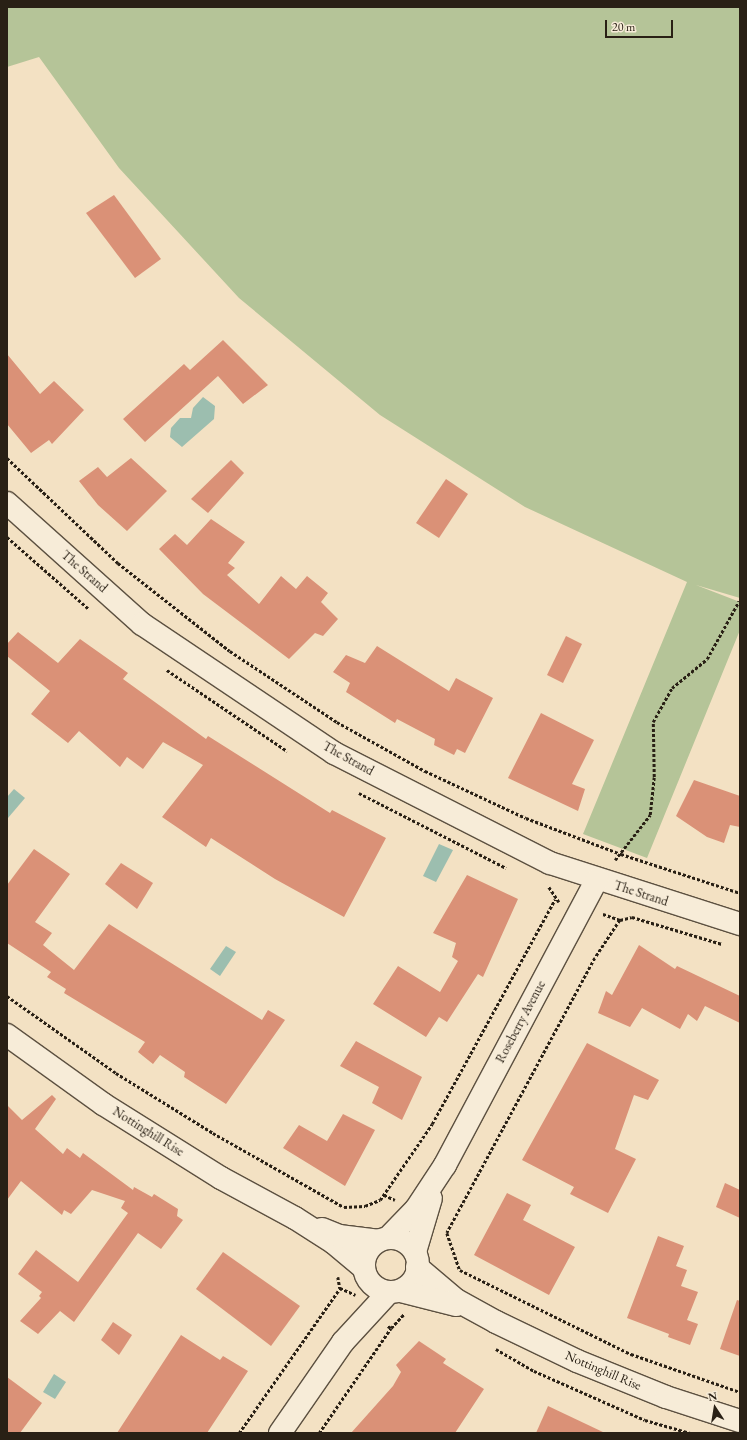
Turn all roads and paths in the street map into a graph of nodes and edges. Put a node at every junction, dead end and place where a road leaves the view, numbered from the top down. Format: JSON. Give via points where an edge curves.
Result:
{"nodes":[{"id":1,"x":7,"y":458,"type":"edge"},
{"id":2,"x":7,"y":503,"type":"edge"},
{"id":3,"x":739,"y":602,"type":"edge"},
{"id":4,"x":621,"y":854,"type":"junction"},
{"id":5,"x":597,"y":879,"type":"junction"},
{"id":6,"x":740,"y":894,"type":"edge"},
{"id":7,"x":555,"y":899,"type":"dead end"},
{"id":8,"x":578,"y":914,"type":"junction"},
{"id":9,"x":620,"y":920,"type":"junction"},
{"id":10,"x":740,"y":924,"type":"edge"},
{"id":11,"x":726,"y":945,"type":"dead end"},
{"id":12,"x":7,"y":996,"type":"edge"},
{"id":13,"x":7,"y":1035,"type":"edge"},
{"id":14,"x":444,"y":1165,"type":"junction"},
{"id":15,"x":295,"y":1218,"type":"junction"},
{"id":16,"x":384,"y":1239,"type":"junction"},
{"id":17,"x":416,"y":1259,"type":"junction"},
{"id":18,"x":365,"y":1274,"type":"junction"},
{"id":19,"x":340,"y":1288,"type":"dead end"},
{"id":20,"x":395,"y":1291,"type":"junction"},
{"id":21,"x":470,"y":1309,"type":"junction"},
{"id":22,"x":373,"y":1310,"type":"junction"},
{"id":23,"x":411,"y":1312,"type":"dead end"},
{"id":24,"x":391,"y":1328,"type":"junction"},
{"id":25,"x":343,"y":1342,"type":"junction"},
{"id":26,"x":494,"y":1348,"type":"dead end"},
{"id":27,"x":740,"y":1392,"type":"edge"},
{"id":28,"x":740,"y":1421,"type":"edge"},
{"id":29,"x":239,"y":1433,"type":"edge"},
{"id":30,"x":280,"y":1433,"type":"edge"},
{"id":31,"x":319,"y":1433,"type":"edge"},
{"id":32,"x":690,"y":1433,"type":"edge"}],
"edges":[{"from":1,"to":4,"type":"path","via":[[118,563],[230,651],[337,722],[425,771],[519,815]]},
{"from":2,"to":5,"type":"street","name":"The Strand","via":[[142,624],[334,752],[550,863]]},
{"from":3,"to":4,"type":"path","via":[[707,659],[672,688],[653,722],[654,777],[650,815]]},
{"from":4,"to":5,"type":"path"},
{"from":4,"to":6,"type":"path"},
{"from":5,"to":8,"type":"street","name":"Roseberry Avenue"},
{"from":5,"to":10,"type":"street","name":"The Strand"},
{"from":7,"to":12,"type":"path","via":[[432,1124],[380,1200],[365,1206],[344,1207],[213,1133],[116,1073]]},
{"from":8,"to":9,"type":"path","via":[[604,914]]},
{"from":8,"to":14,"type":"street","name":"Roseberry Avenue"},
{"from":9,"to":11,"type":"path","via":[[632,917]]},
{"from":9,"to":27,"type":"path","via":[[595,958],[448,1233],[460,1270],[618,1348]]},
{"from":13,"to":15,"type":"street","name":"Nottinghill Rise","via":[[110,1108],[221,1178]]},
{"from":14,"to":16,"type":"street","name":"Roseberry Avenue","via":[[416,1209]]},
{"from":14,"to":17,"type":"street","name":"Roseberry Avenue","via":[[424,1216]]},
{"from":15,"to":16,"type":"street","name":"Nottinghill Rise","via":[[339,1236]]},
{"from":15,"to":18,"type":"street","name":"Nottinghill Rise","via":[[334,1243]]},
{"from":16,"to":17,"type":"street","via":[[402,1240]]},
{"from":16,"to":18,"type":"street","via":[[369,1248],[363,1260]]},
{"from":17,"to":20,"type":"street","via":[[413,1282]]},
{"from":17,"to":21,"type":"street","name":"Nottinghill Rise"},
{"from":18,"to":20,"type":"street","via":[[377,1289]]},
{"from":18,"to":25,"type":"street","via":[[361,1305]]},
{"from":19,"to":29,"type":"path"},
{"from":20,"to":21,"type":"street","name":"Nottinghill Rise"},
{"from":20,"to":22,"type":"street"},
{"from":21,"to":28,"type":"street","name":"Nottinghill Rise","via":[[577,1361],[666,1397]]},
{"from":22,"to":24,"type":"path"},
{"from":22,"to":25,"type":"street"},
{"from":23,"to":24,"type":"path","via":[[405,1314]]},
{"from":24,"to":31,"type":"path"},
{"from":25,"to":30,"type":"street"},
{"from":26,"to":32,"type":"path","via":[[534,1371],[645,1420]]}]}
